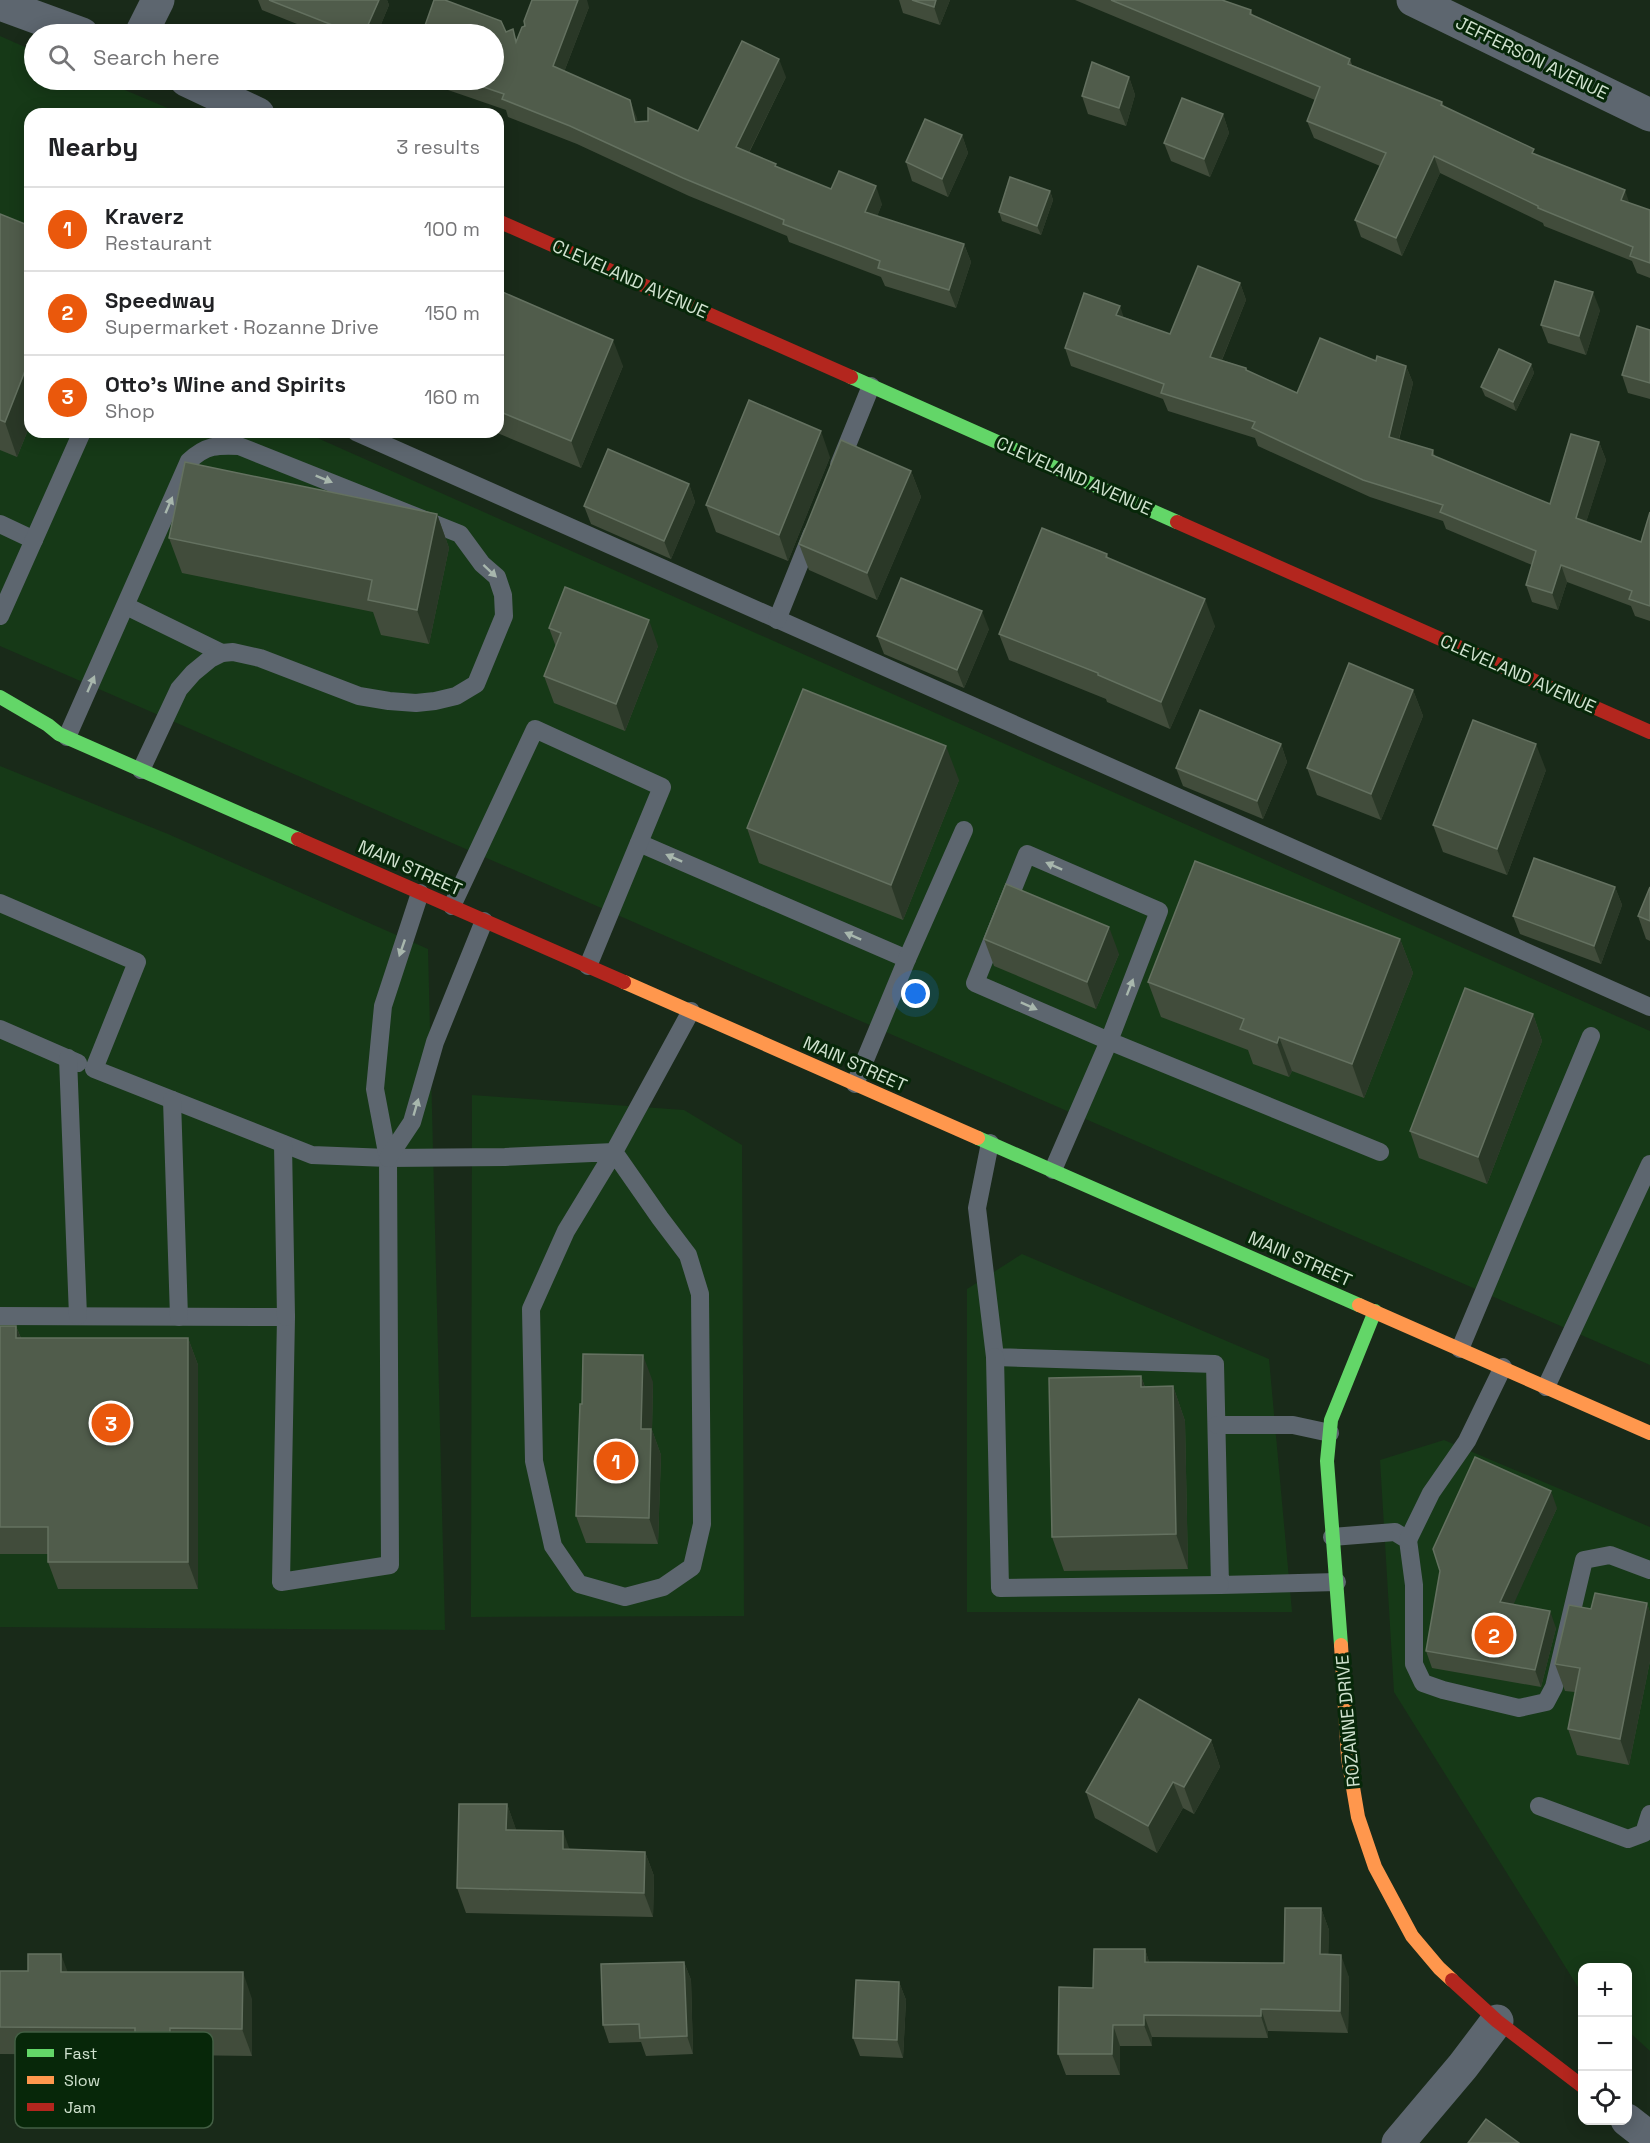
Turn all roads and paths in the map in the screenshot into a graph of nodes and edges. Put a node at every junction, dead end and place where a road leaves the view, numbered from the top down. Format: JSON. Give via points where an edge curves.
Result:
{"nodes":[{"id":1,"x":158,"y":0,"type":"edge"},
{"id":2,"x":1413,"y":0,"type":"edge"},
{"id":3,"x":0,"y":4,"type":"edge"},
{"id":4,"x":55,"y":24,"type":"edge"},
{"id":5,"x":146,"y":24,"type":"edge"},
{"id":6,"x":205,"y":90,"type":"edge"},
{"id":7,"x":240,"y":108,"type":"edge"},
{"id":8,"x":1650,"y":115,"type":"edge"},
{"id":9,"x":504,"y":223,"type":"edge"},
{"id":10,"x":871,"y":386,"type":"junction"},
{"id":11,"x":79,"y":438,"type":"edge"},
{"id":12,"x":369,"y":438,"type":"edge"},
{"id":13,"x":831,"y":486,"type":"edge"},
{"id":14,"x":817,"y":520,"type":"edge"},
{"id":15,"x":0,"y":524,"type":"edge"},
{"id":16,"x":34,"y":540,"type":"junction"},
{"id":17,"x":126,"y":606,"type":"junction"},
{"id":18,"x":0,"y":616,"type":"edge"},
{"id":19,"x":777,"y":620,"type":"junction"},
{"id":20,"x":222,"y":653,"type":"junction"},
{"id":21,"x":0,"y":697,"type":"edge"},
{"id":22,"x":0,"y":714,"type":"edge"},
{"id":23,"x":48,"y":725,"type":"junction"},
{"id":24,"x":1650,"y":732,"type":"edge"},
{"id":25,"x":67,"y":737,"type":"junction"},
{"id":26,"x":141,"y":770,"type":"junction"},
{"id":27,"x":964,"y":830,"type":"dead end"},
{"id":28,"x":639,"y":843,"type":"junction"},
{"id":29,"x":420,"y":893,"type":"junction"},
{"id":30,"x":0,"y":903,"type":"edge"},
{"id":31,"x":452,"y":906,"type":"junction"},
{"id":32,"x":484,"y":921,"type":"junction"},
{"id":33,"x":907,"y":959,"type":"junction"},
{"id":34,"x":588,"y":966,"type":"junction"},
{"id":35,"x":1650,"y":1007,"type":"edge"},
{"id":36,"x":691,"y":1011,"type":"junction"},
{"id":37,"x":0,"y":1029,"type":"edge"},
{"id":38,"x":1591,"y":1035,"type":"dead end"},
{"id":39,"x":1109,"y":1041,"type":"junction"},
{"id":40,"x":68,"y":1058,"type":"junction"},
{"id":41,"x":94,"y":1069,"type":"junction"},
{"id":42,"x":855,"y":1084,"type":"junction"},
{"id":43,"x":172,"y":1100,"type":"junction"},
{"id":44,"x":990,"y":1143,"type":"junction"},
{"id":45,"x":283,"y":1144,"type":"junction"},
{"id":46,"x":614,"y":1152,"type":"junction"},
{"id":47,"x":1380,"y":1152,"type":"dead end"},
{"id":48,"x":388,"y":1158,"type":"junction"},
{"id":49,"x":1650,"y":1164,"type":"edge"},
{"id":50,"x":1053,"y":1170,"type":"junction"},
{"id":51,"x":1375,"y":1311,"type":"junction"},
{"id":52,"x":0,"y":1316,"type":"edge"},
{"id":53,"x":78,"y":1316,"type":"junction"},
{"id":54,"x":179,"y":1317,"type":"junction"},
{"id":55,"x":286,"y":1317,"type":"junction"},
{"id":56,"x":1460,"y":1348,"type":"junction"},
{"id":57,"x":995,"y":1357,"type":"junction"},
{"id":58,"x":1503,"y":1367,"type":"junction"},
{"id":59,"x":1546,"y":1387,"type":"junction"},
{"id":60,"x":1217,"y":1425,"type":"junction"},
{"id":61,"x":1330,"y":1433,"type":"junction"},
{"id":62,"x":1650,"y":1433,"type":"edge"},
{"id":63,"x":1332,"y":1537,"type":"junction"},
{"id":64,"x":1408,"y":1540,"type":"junction"},
{"id":65,"x":1650,"y":1570,"type":"edge"},
{"id":66,"x":1337,"y":1582,"type":"junction"},
{"id":67,"x":1220,"y":1585,"type":"junction"},
{"id":68,"x":1539,"y":1806,"type":"dead end"},
{"id":69,"x":1650,"y":1815,"type":"edge"},
{"id":70,"x":1497,"y":2021,"type":"junction"},
{"id":71,"x":1578,"y":2083,"type":"edge"},
{"id":72,"x":1632,"y":2125,"type":"edge"},
{"id":73,"x":1650,"y":2138,"type":"edge"},
{"id":74,"x":1398,"y":2143,"type":"edge"}],
"edges":[{"from":1,"to":5,"type":"street"},
{"from":2,"to":8,"type":"street","name":"JEFFERSON AVENUE"},
{"from":3,"to":4,"type":"street"},
{"from":6,"to":7,"type":"street"},
{"from":9,"to":10,"type":"street","name":"CLEVELAND AVENUE"},
{"from":10,"to":13,"type":"lane"},
{"from":10,"to":24,"type":"street","name":"CLEVELAND AVENUE"},
{"from":11,"to":16,"type":"lane"},
{"from":12,"to":19,"type":"lane"},
{"from":14,"to":19,"type":"lane"},
{"from":15,"to":16,"type":"lane"},
{"from":16,"to":18,"type":"lane"},
{"from":17,"to":20,"type":"lane"},
{"from":17,"to":20,"type":"lane","one_way":true,"via":[[189,460],[215,445],[239,446],[460,534],[497,577],[503,595],[504,616],[476,684],[456,696],[435,701],[416,703],[359,696],[260,658]]},
{"from":25,"to":17,"type":"lane","one_way":true},
{"from":19,"to":35,"type":"lane"},
{"from":20,"to":26,"type":"lane","via":[[193,673],[179,689]]},
{"from":21,"to":23,"type":"street","name":"MAIN STREET"},
{"from":22,"to":23,"type":"street","name":"MAIN STREET"},
{"from":23,"to":25,"type":"street","name":"MAIN STREET"},
{"from":25,"to":26,"type":"street","name":"MAIN STREET"},
{"from":26,"to":29,"type":"street","name":"MAIN STREET"},
{"from":27,"to":33,"type":"lane"},
{"from":28,"to":31,"type":"lane","via":[[662,787],[535,729]]},
{"from":33,"to":28,"type":"lane","one_way":true},
{"from":28,"to":34,"type":"lane"},
{"from":29,"to":31,"type":"street","name":"MAIN STREET"},
{"from":29,"to":48,"type":"lane","one_way":true,"via":[[383,1006],[375,1089]]},
{"from":30,"to":41,"type":"lane","via":[[137,962]]},
{"from":31,"to":32,"type":"street","name":"MAIN STREET"},
{"from":32,"to":34,"type":"street","name":"MAIN STREET"},
{"from":48,"to":32,"type":"lane","one_way":true,"via":[[412,1122],[435,1042]]},
{"from":33,"to":42,"type":"lane"},
{"from":34,"to":36,"type":"street","name":"MAIN STREET"},
{"from":36,"to":42,"type":"street","name":"MAIN STREET"},
{"from":36,"to":46,"type":"lane"},
{"from":37,"to":40,"type":"lane"},
{"from":38,"to":56,"type":"lane"},
{"from":39,"to":39,"type":"lane","one_way":true,"via":[[1159,911],[1027,854],[975,982]]},
{"from":39,"to":47,"type":"lane"},
{"from":39,"to":50,"type":"lane"},
{"from":40,"to":41,"type":"lane"},
{"from":40,"to":53,"type":"lane"},
{"from":41,"to":43,"type":"lane"},
{"from":42,"to":44,"type":"street","name":"MAIN STREET"},
{"from":43,"to":45,"type":"lane"},
{"from":43,"to":54,"type":"lane"},
{"from":44,"to":50,"type":"street","name":"MAIN STREET"},
{"from":44,"to":57,"type":"lane","via":[[977,1208]]},
{"from":45,"to":48,"type":"lane","via":[[312,1155]]},
{"from":45,"to":55,"type":"lane"},
{"from":46,"to":46,"type":"lane","via":[[566,1231],[531,1309],[534,1461],[553,1546],[579,1584],[625,1597],[663,1587],[692,1567],[702,1524],[700,1294],[688,1255]]},
{"from":46,"to":48,"type":"lane"},
{"from":48,"to":55,"type":"lane","via":[[390,1565],[281,1582]]},
{"from":49,"to":59,"type":"lane"},
{"from":50,"to":51,"type":"street","name":"MAIN STREET"},
{"from":51,"to":56,"type":"street","name":"MAIN STREET"},
{"from":51,"to":61,"type":"street","name":"ROZANNE DRIVE","via":[[1331,1420]]},
{"from":52,"to":53,"type":"lane"},
{"from":53,"to":54,"type":"lane"},
{"from":54,"to":55,"type":"lane"},
{"from":56,"to":58,"type":"street","name":"MAIN STREET"},
{"from":57,"to":60,"type":"lane","via":[[1215,1364]]},
{"from":57,"to":67,"type":"lane","via":[[1000,1588]]},
{"from":58,"to":59,"type":"street","name":"MAIN STREET"},
{"from":58,"to":64,"type":"lane","via":[[1471,1434],[1431,1493]]},
{"from":59,"to":62,"type":"street","name":"MAIN STREET"},
{"from":60,"to":61,"type":"lane","via":[[1293,1425]]},
{"from":60,"to":67,"type":"lane"},
{"from":61,"to":63,"type":"street","name":"ROZANNE DRIVE","via":[[1327,1461]]},
{"from":63,"to":64,"type":"lane","via":[[1395,1532]]},
{"from":63,"to":66,"type":"street","name":"ROZANNE DRIVE"},
{"from":64,"to":65,"type":"lane","via":[[1414,1664],[1423,1683],[1519,1708],[1546,1702],[1554,1687],[1584,1560],[1610,1555]]},
{"from":66,"to":67,"type":"lane"},
{"from":66,"to":70,"type":"street","name":"ROZANNE DRIVE","via":[[1348,1758],[1358,1817],[1375,1867],[1412,1936],[1439,1968]]},
{"from":68,"to":69,"type":"lane","via":[[1628,1839],[1644,1833]]},
{"from":70,"to":71,"type":"street","name":"ROZANNE DRIVE"},
{"from":70,"to":74,"type":"street"},
{"from":72,"to":73,"type":"street"}]}
